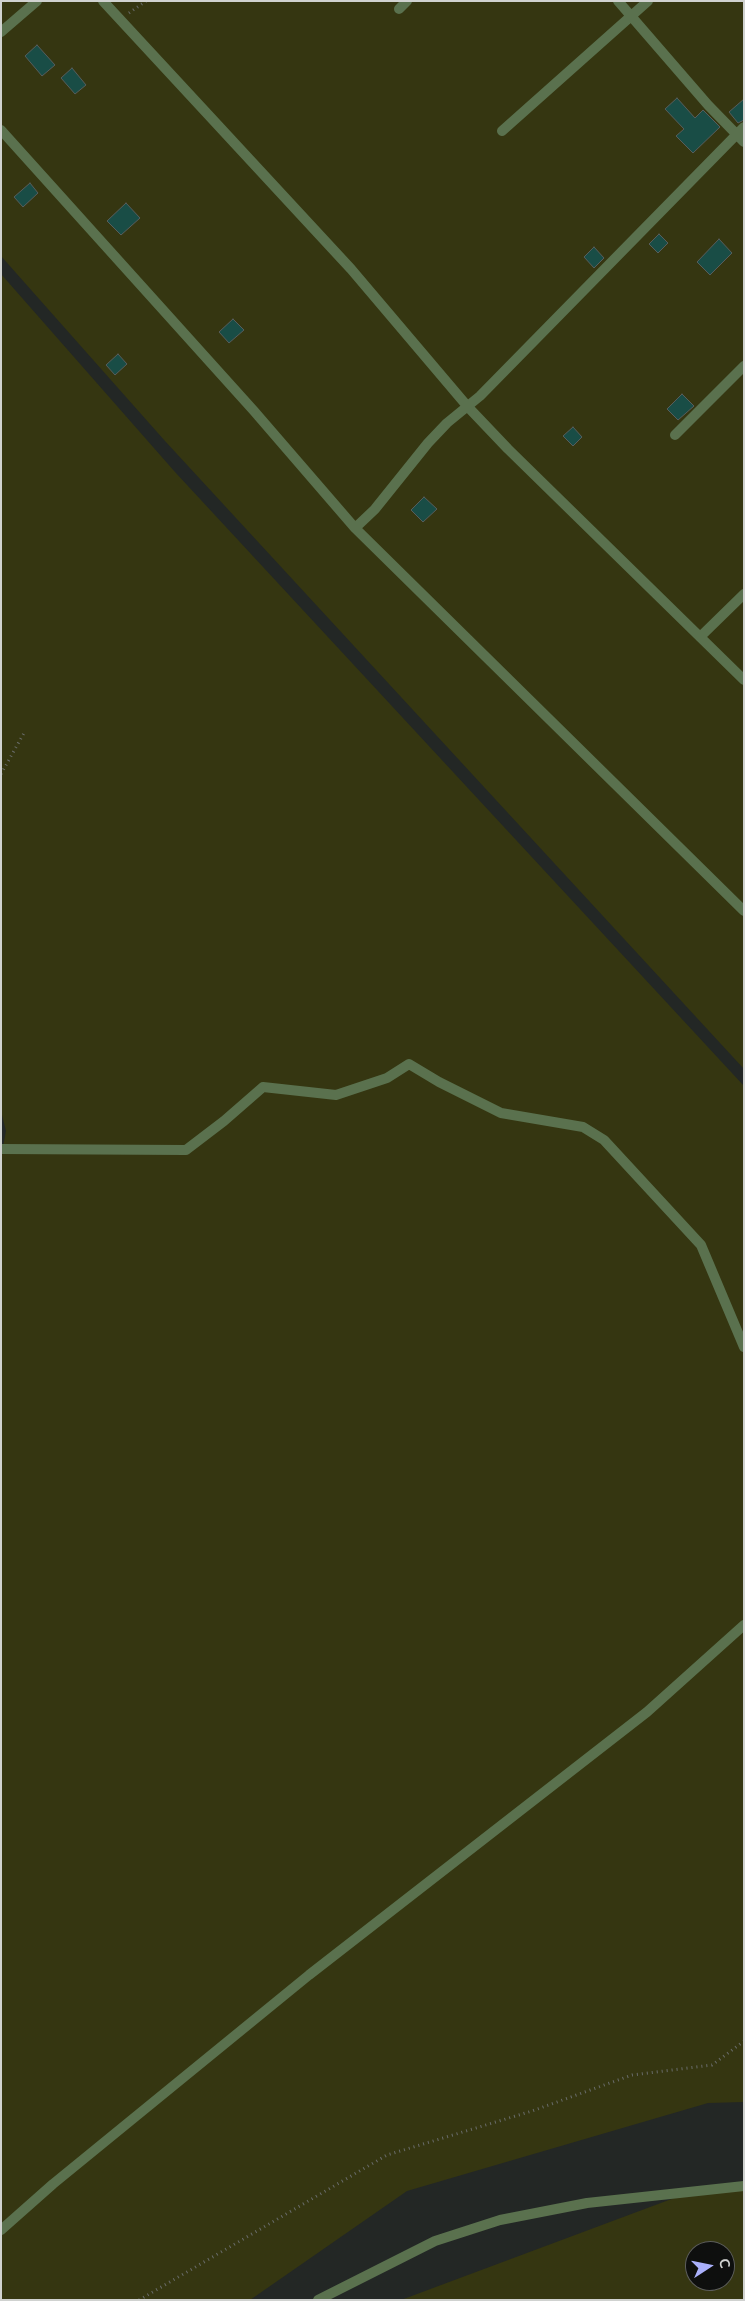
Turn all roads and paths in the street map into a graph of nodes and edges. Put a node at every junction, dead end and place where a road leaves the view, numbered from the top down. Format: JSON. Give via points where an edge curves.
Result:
{"nodes":[{"id":1,"x":37,"y":1,"type":"edge"},
{"id":2,"x":103,"y":1,"type":"edge"},
{"id":3,"x":146,"y":1,"type":"edge"},
{"id":4,"x":407,"y":1,"type":"edge"},
{"id":5,"x":618,"y":1,"type":"edge"},
{"id":6,"x":648,"y":1,"type":"edge"},
{"id":7,"x":399,"y":9,"type":"dead end"},
{"id":8,"x":631,"y":17,"type":"junction"},
{"id":9,"x":120,"y":19,"type":"junction"},
{"id":10,"x":1,"y":32,"type":"edge"},
{"id":11,"x":1,"y":130,"type":"edge"},
{"id":12,"x":502,"y":131,"type":"dead end"},
{"id":13,"x":741,"y":135,"type":"edge"},
{"id":14,"x":744,"y":366,"type":"edge"},
{"id":15,"x":468,"y":407,"type":"junction"},
{"id":16,"x":675,"y":435,"type":"dead end"},
{"id":17,"x":355,"y":528,"type":"junction"},
{"id":18,"x":744,"y":594,"type":"edge"},
{"id":19,"x":700,"y":637,"type":"junction"},
{"id":20,"x":744,"y":680,"type":"edge"},
{"id":21,"x":24,"y":733,"type":"dead end"},
{"id":22,"x":1,"y":774,"type":"edge"},
{"id":23,"x":744,"y":911,"type":"edge"},
{"id":24,"x":1,"y":1149,"type":"edge"},
{"id":25,"x":744,"y":1347,"type":"edge"},
{"id":26,"x":744,"y":1625,"type":"edge"},
{"id":27,"x":744,"y":2041,"type":"edge"},
{"id":28,"x":744,"y":2186,"type":"edge"},
{"id":29,"x":1,"y":2230,"type":"edge"},
{"id":30,"x":140,"y":2300,"type":"edge"},
{"id":31,"x":318,"y":2300,"type":"edge"}],
"edges":[{"from":1,"to":10,"type":"lane"},
{"from":2,"to":9,"type":"lane"},
{"from":3,"to":9,"type":"path"},
{"from":4,"to":7,"type":"lane"},
{"from":5,"to":8,"type":"lane"},
{"from":6,"to":8,"type":"lane"},
{"from":8,"to":12,"type":"lane"},
{"from":8,"to":13,"type":"lane"},
{"from":9,"to":15,"type":"lane","via":[[351,269]]},
{"from":11,"to":17,"type":"lane"},
{"from":13,"to":15,"type":"lane"},
{"from":14,"to":16,"type":"lane"},
{"from":15,"to":17,"type":"lane","via":[[428,443],[376,508]]},
{"from":15,"to":19,"type":"lane"},
{"from":17,"to":23,"type":"lane"},
{"from":18,"to":19,"type":"lane"},
{"from":19,"to":20,"type":"lane"},
{"from":21,"to":22,"type":"path"},
{"from":24,"to":25,"type":"lane","via":[[186,1150],[263,1087],[336,1095],[387,1078],[409,1064],[501,1113],[583,1127],[604,1140],[701,1245]]},
{"from":26,"to":29,"type":"lane","via":[[648,1712],[309,1975]]},
{"from":27,"to":30,"type":"path","via":[[712,2065],[632,2075],[532,2111],[387,2155]]},
{"from":28,"to":31,"type":"lane","via":[[587,2202],[500,2220],[435,2241]]}]}
